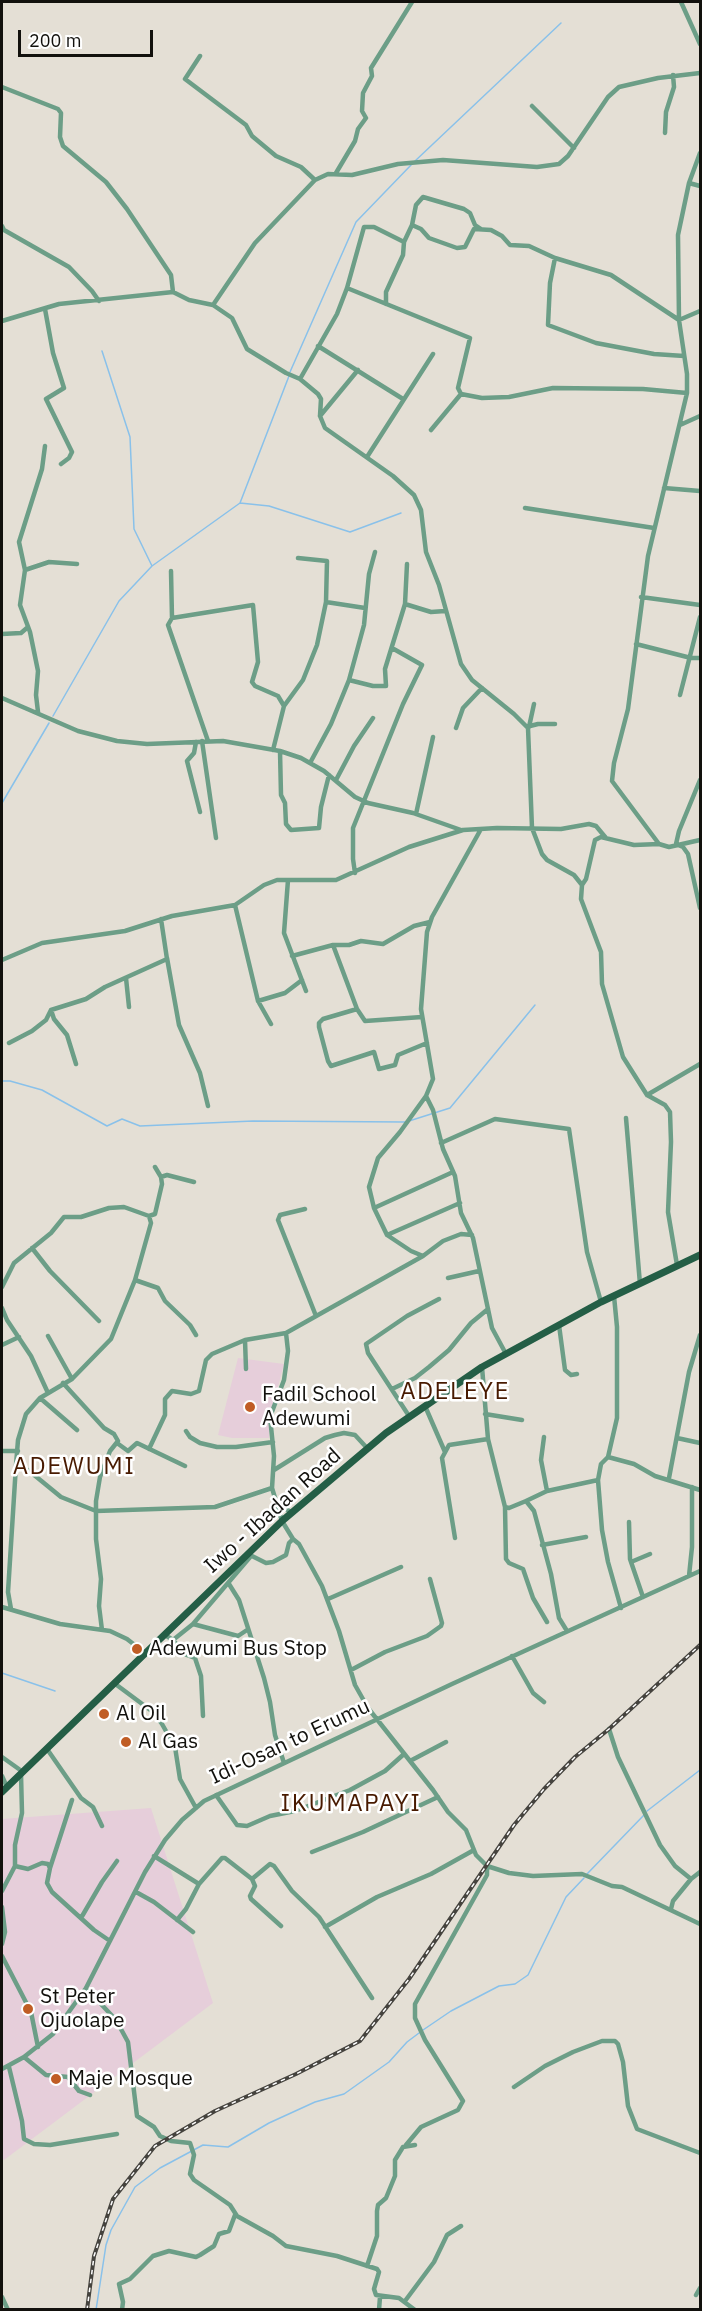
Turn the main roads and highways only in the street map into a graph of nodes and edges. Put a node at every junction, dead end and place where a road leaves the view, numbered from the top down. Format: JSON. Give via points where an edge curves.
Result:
{"nodes":[{"id":1,"x":700,"y":1255,"type":"edge"},
{"id":2,"x":4,"y":1790,"type":"edge"}],
"edges":[{"from":1,"to":2,"type":"main road","name":"Iwo - Ibadan Road","via":[[601,1302],[482,1367],[367,1448],[291,1512]]}]}
